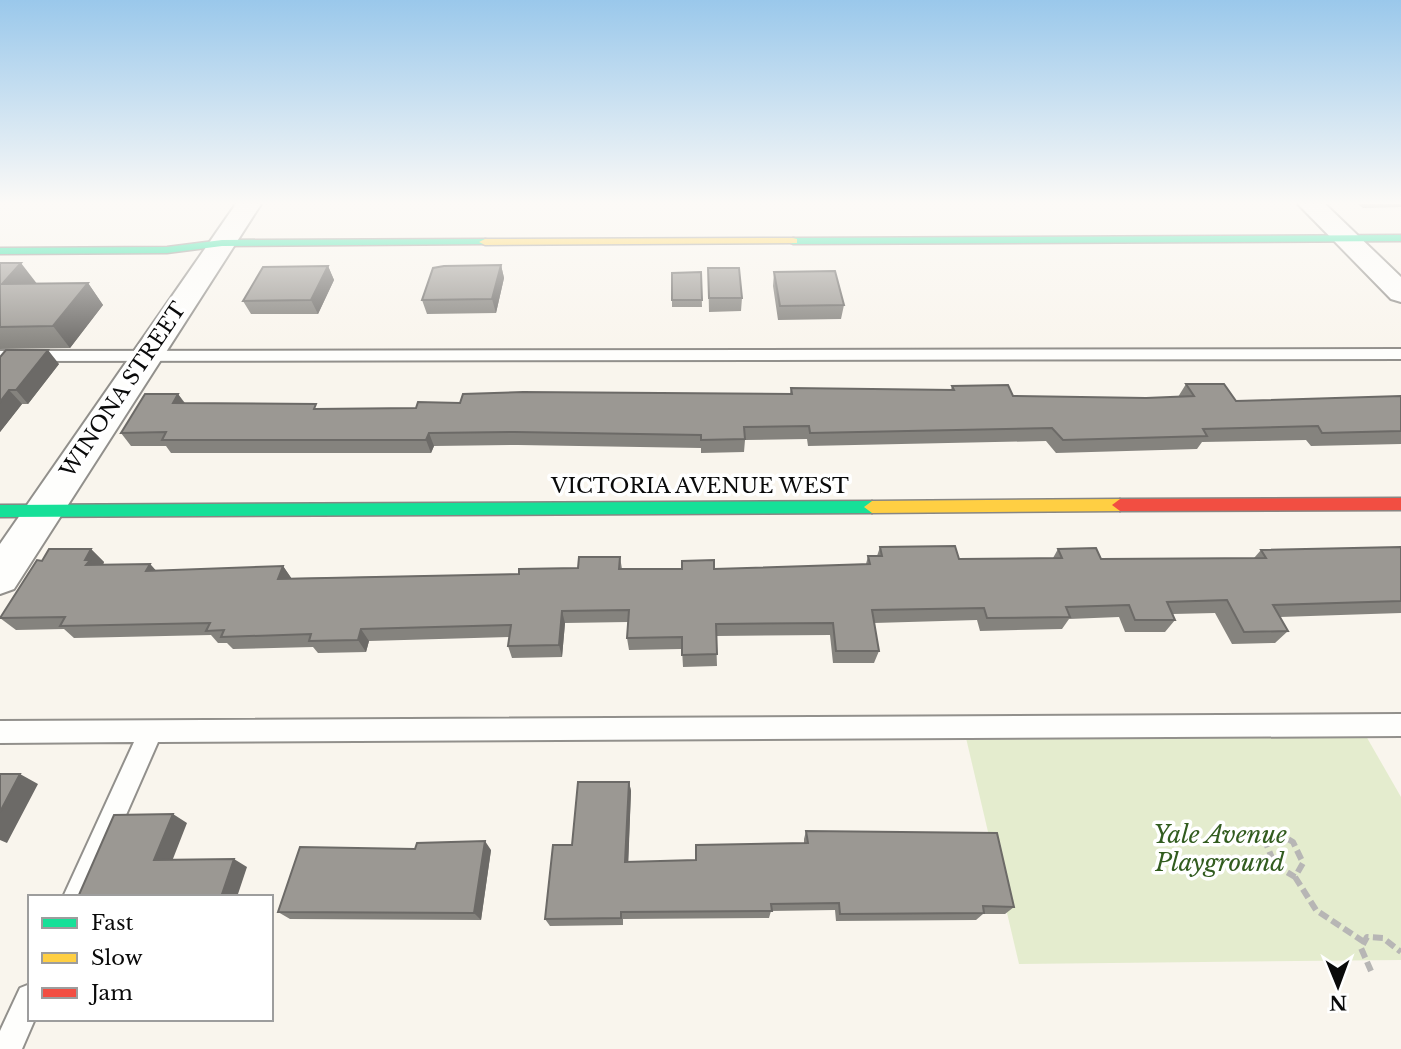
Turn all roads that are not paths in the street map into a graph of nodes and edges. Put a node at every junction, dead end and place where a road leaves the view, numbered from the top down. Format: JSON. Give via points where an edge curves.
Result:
{"nodes":[{"id":1,"x":215,"y":253,"type":"edge"},
{"id":2,"x":1360,"y":253,"type":"edge"},
{"id":3,"x":1401,"y":293,"type":"edge"},
{"id":4,"x":1401,"y":354,"type":"edge"},
{"id":5,"x":147,"y":355,"type":"junction"},
{"id":6,"x":0,"y":356,"type":"edge"},
{"id":7,"x":1401,"y":504,"type":"edge"},
{"id":8,"x":44,"y":510,"type":"junction"},
{"id":9,"x":0,"y":511,"type":"edge"},
{"id":10,"x":0,"y":578,"type":"edge"},
{"id":11,"x":1401,"y":724,"type":"edge"},
{"id":12,"x":151,"y":731,"type":"junction"},
{"id":13,"x":0,"y":732,"type":"edge"},
{"id":14,"x":77,"y":895,"type":"edge"},
{"id":15,"x":28,"y":1002,"type":"edge"},
{"id":16,"x":7,"y":1049,"type":"edge"}],
"edges":[{"from":1,"to":5,"type":"street","name":"WINONA STREET"},
{"from":2,"to":3,"type":"street"},
{"from":4,"to":5,"type":"lane"},
{"from":5,"to":6,"type":"lane"},
{"from":5,"to":8,"type":"street","name":"WINONA STREET"},
{"from":7,"to":8,"type":"main road","name":"VICTORIA AVENUE WEST"},
{"from":8,"to":9,"type":"main road","name":"VICTORIA AVENUE WEST"},
{"from":8,"to":10,"type":"street","name":"WINONA STREET"},
{"from":11,"to":12,"type":"lane"},
{"from":12,"to":13,"type":"lane"},
{"from":12,"to":14,"type":"lane"},
{"from":15,"to":16,"type":"lane"}]}
